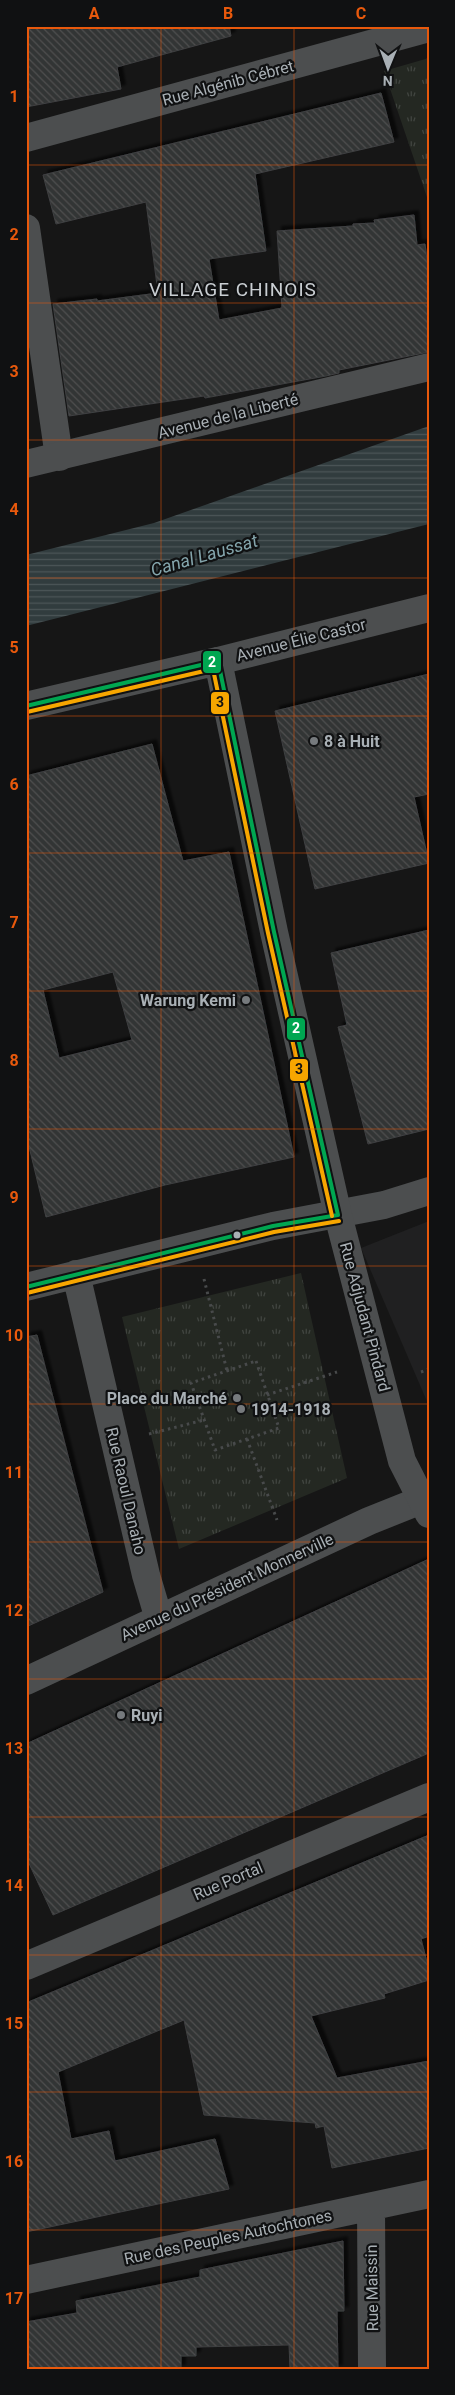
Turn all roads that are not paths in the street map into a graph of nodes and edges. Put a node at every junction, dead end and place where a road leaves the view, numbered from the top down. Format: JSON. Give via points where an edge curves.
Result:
{"nodes":[{"id":1,"x":429,"y":28,"type":"edge"},
{"id":2,"x":26,"y":138,"type":"edge"},
{"id":3,"x":26,"y":228,"type":"edge"},
{"id":4,"x":429,"y":367,"type":"edge"},
{"id":5,"x":59,"y":457,"type":"junction"},
{"id":6,"x":26,"y":464,"type":"edge"},
{"id":7,"x":429,"y":608,"type":"edge"},
{"id":8,"x":218,"y":661,"type":"junction"},
{"id":9,"x":26,"y":706,"type":"edge"},
{"id":10,"x":429,"y":1191,"type":"edge"},
{"id":11,"x":338,"y":1215,"type":"junction"},
{"id":12,"x":76,"y":1274,"type":"junction"},
{"id":13,"x":26,"y":1287,"type":"edge"},
{"id":14,"x":426,"y":1504,"type":"edge"},
{"id":15,"x":159,"y":1619,"type":"junction"},
{"id":16,"x":26,"y":1681,"type":"edge"},
{"id":17,"x":429,"y":1797,"type":"edge"},
{"id":18,"x":26,"y":1966,"type":"edge"},
{"id":19,"x":429,"y":2194,"type":"edge"},
{"id":20,"x":371,"y":2207,"type":"junction"},
{"id":21,"x":26,"y":2280,"type":"edge"},
{"id":22,"x":372,"y":2369,"type":"edge"}],
"edges":[{"from":1,"to":2,"type":"street","name":"Rue Algénib Cébret"},
{"from":3,"to":5,"type":"street"},
{"from":4,"to":5,"type":"street","name":"Avenue de la Liberté"},
{"from":5,"to":6,"type":"street","name":"Avenue de la Liberté"},
{"from":7,"to":8,"type":"street","name":"Avenue Élie Castor"},
{"from":8,"to":9,"type":"street","name":"Avenue Élie Castor"},
{"from":8,"to":11,"type":"street","name":"Rue Adjudant Pindard","via":[[274,932]]},
{"from":10,"to":11,"type":"street"},
{"from":11,"to":12,"type":"street","via":[[273,1226]]},
{"from":11,"to":14,"type":"street","name":"Rue Adjudant Pindard","via":[[402,1461]]},
{"from":12,"to":13,"type":"street"},
{"from":12,"to":15,"type":"street","name":"Rue Raoul Danaho"},
{"from":14,"to":15,"type":"street","name":"Avenue du Président Monnerville","via":[[369,1521]]},
{"from":15,"to":16,"type":"street","name":"Avenue du Président Monnerville"},
{"from":17,"to":18,"type":"street","name":"Rue Portal"},
{"from":19,"to":20,"type":"street","name":"Rue des Peuples Autochtones"},
{"from":20,"to":21,"type":"street","name":"Rue des Peuples Autochtones"},
{"from":20,"to":22,"type":"street","name":"Rue Maissin"}]}
